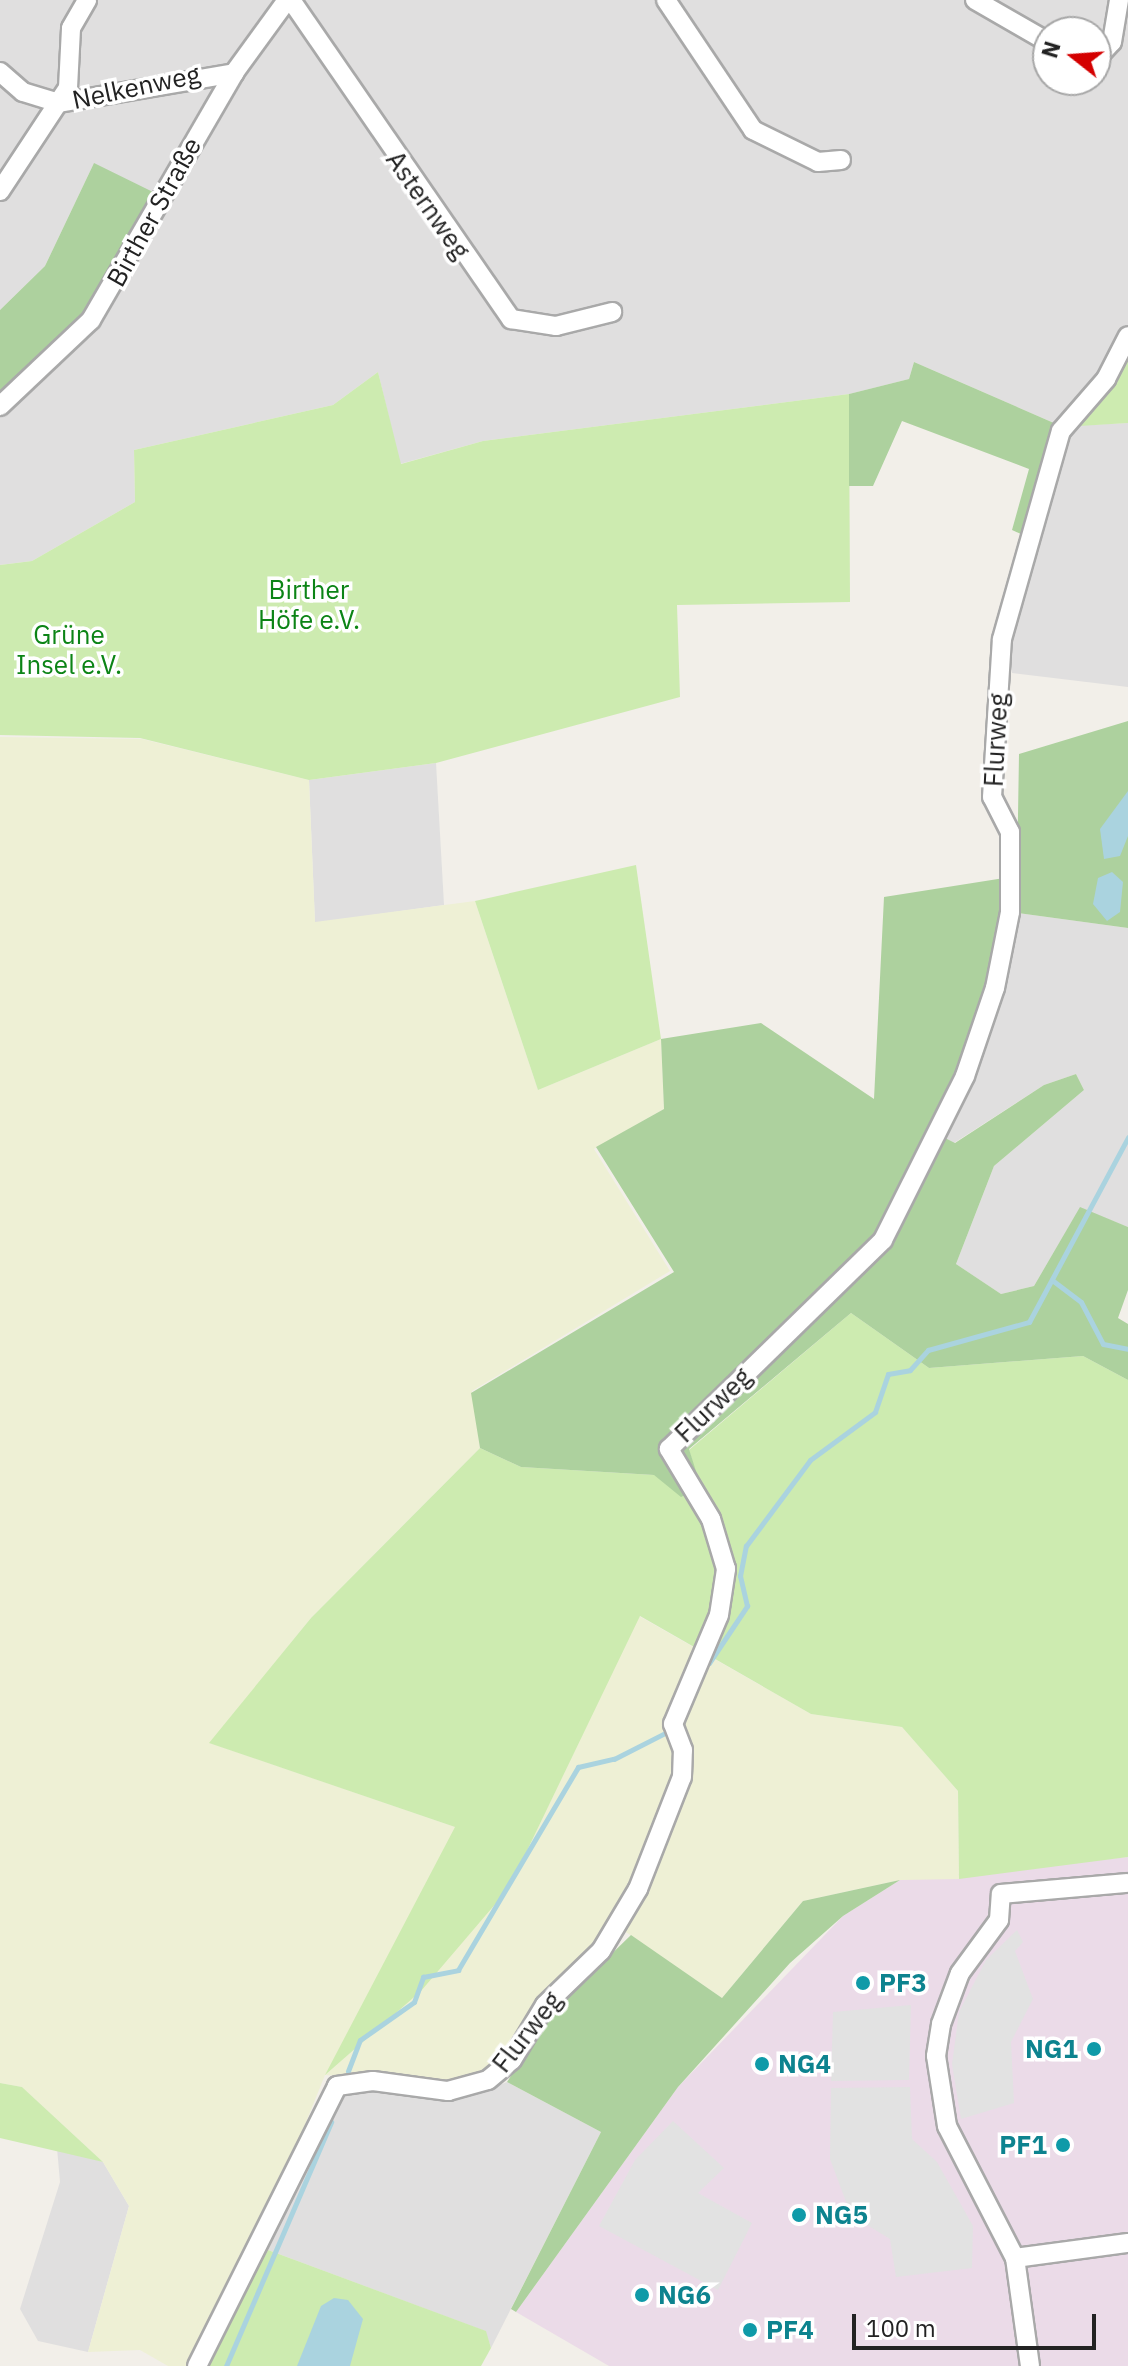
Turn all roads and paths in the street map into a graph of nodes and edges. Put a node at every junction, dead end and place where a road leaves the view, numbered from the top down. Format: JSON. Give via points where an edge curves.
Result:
{"nodes":[{"id":1,"x":87,"y":0,"type":"edge"},
{"id":2,"x":289,"y":0,"type":"edge"},
{"id":3,"x":666,"y":0,"type":"edge"},
{"id":4,"x":975,"y":0,"type":"edge"},
{"id":5,"x":1119,"y":0,"type":"edge"},
{"id":6,"x":1032,"y":33,"type":"edge"},
{"id":7,"x":1112,"y":42,"type":"edge"},
{"id":8,"x":0,"y":72,"type":"edge"},
{"id":9,"x":234,"y":73,"type":"junction"},
{"id":10,"x":59,"y":103,"type":"junction"},
{"id":11,"x":841,"y":160,"type":"dead end"},
{"id":12,"x":0,"y":191,"type":"edge"},
{"id":13,"x":612,"y":312,"type":"dead end"},
{"id":14,"x":1128,"y":336,"type":"edge"},
{"id":15,"x":0,"y":406,"type":"edge"},
{"id":16,"x":1128,"y":1883,"type":"edge"},
{"id":17,"x":1128,"y":2243,"type":"edge"},
{"id":18,"x":1015,"y":2258,"type":"junction"},
{"id":19,"x":197,"y":2366,"type":"edge"},
{"id":20,"x":1030,"y":2366,"type":"edge"}],
"edges":[{"from":1,"to":10,"type":"street","via":[[71,28],[68,88]]},
{"from":2,"to":9,"type":"street","name":"Birther Straße"},
{"from":2,"to":13,"type":"street","name":"Asternweg","via":[[511,319],[556,326]]},
{"from":3,"to":11,"type":"street","via":[[753,130],[818,162]]},
{"from":4,"to":6,"type":"street"},
{"from":5,"to":7,"type":"street"},
{"from":8,"to":10,"type":"street","name":"Nelkenweg","via":[[23,92]]},
{"from":9,"to":10,"type":"street","name":"Nelkenweg"},
{"from":9,"to":15,"type":"street","name":"Birther Straße","via":[[91,320]]},
{"from":10,"to":12,"type":"street"},
{"from":14,"to":19,"type":"street","name":"Flurweg","via":[[1054,448],[1002,639],[992,797],[1010,832],[1010,912],[995,988],[965,1076],[883,1240],[669,1449],[711,1519],[726,1569],[719,1615],[673,1724],[682,1777],[638,1889],[601,1951],[545,2005],[512,2060],[488,2080],[448,2091],[373,2081],[337,2086]]},
{"from":16,"to":18,"type":"street","via":[[1001,1894],[999,1920],[968,1959],[945,2009],[936,2056],[947,2126]]},
{"from":17,"to":18,"type":"street"},
{"from":18,"to":20,"type":"street"}]}
